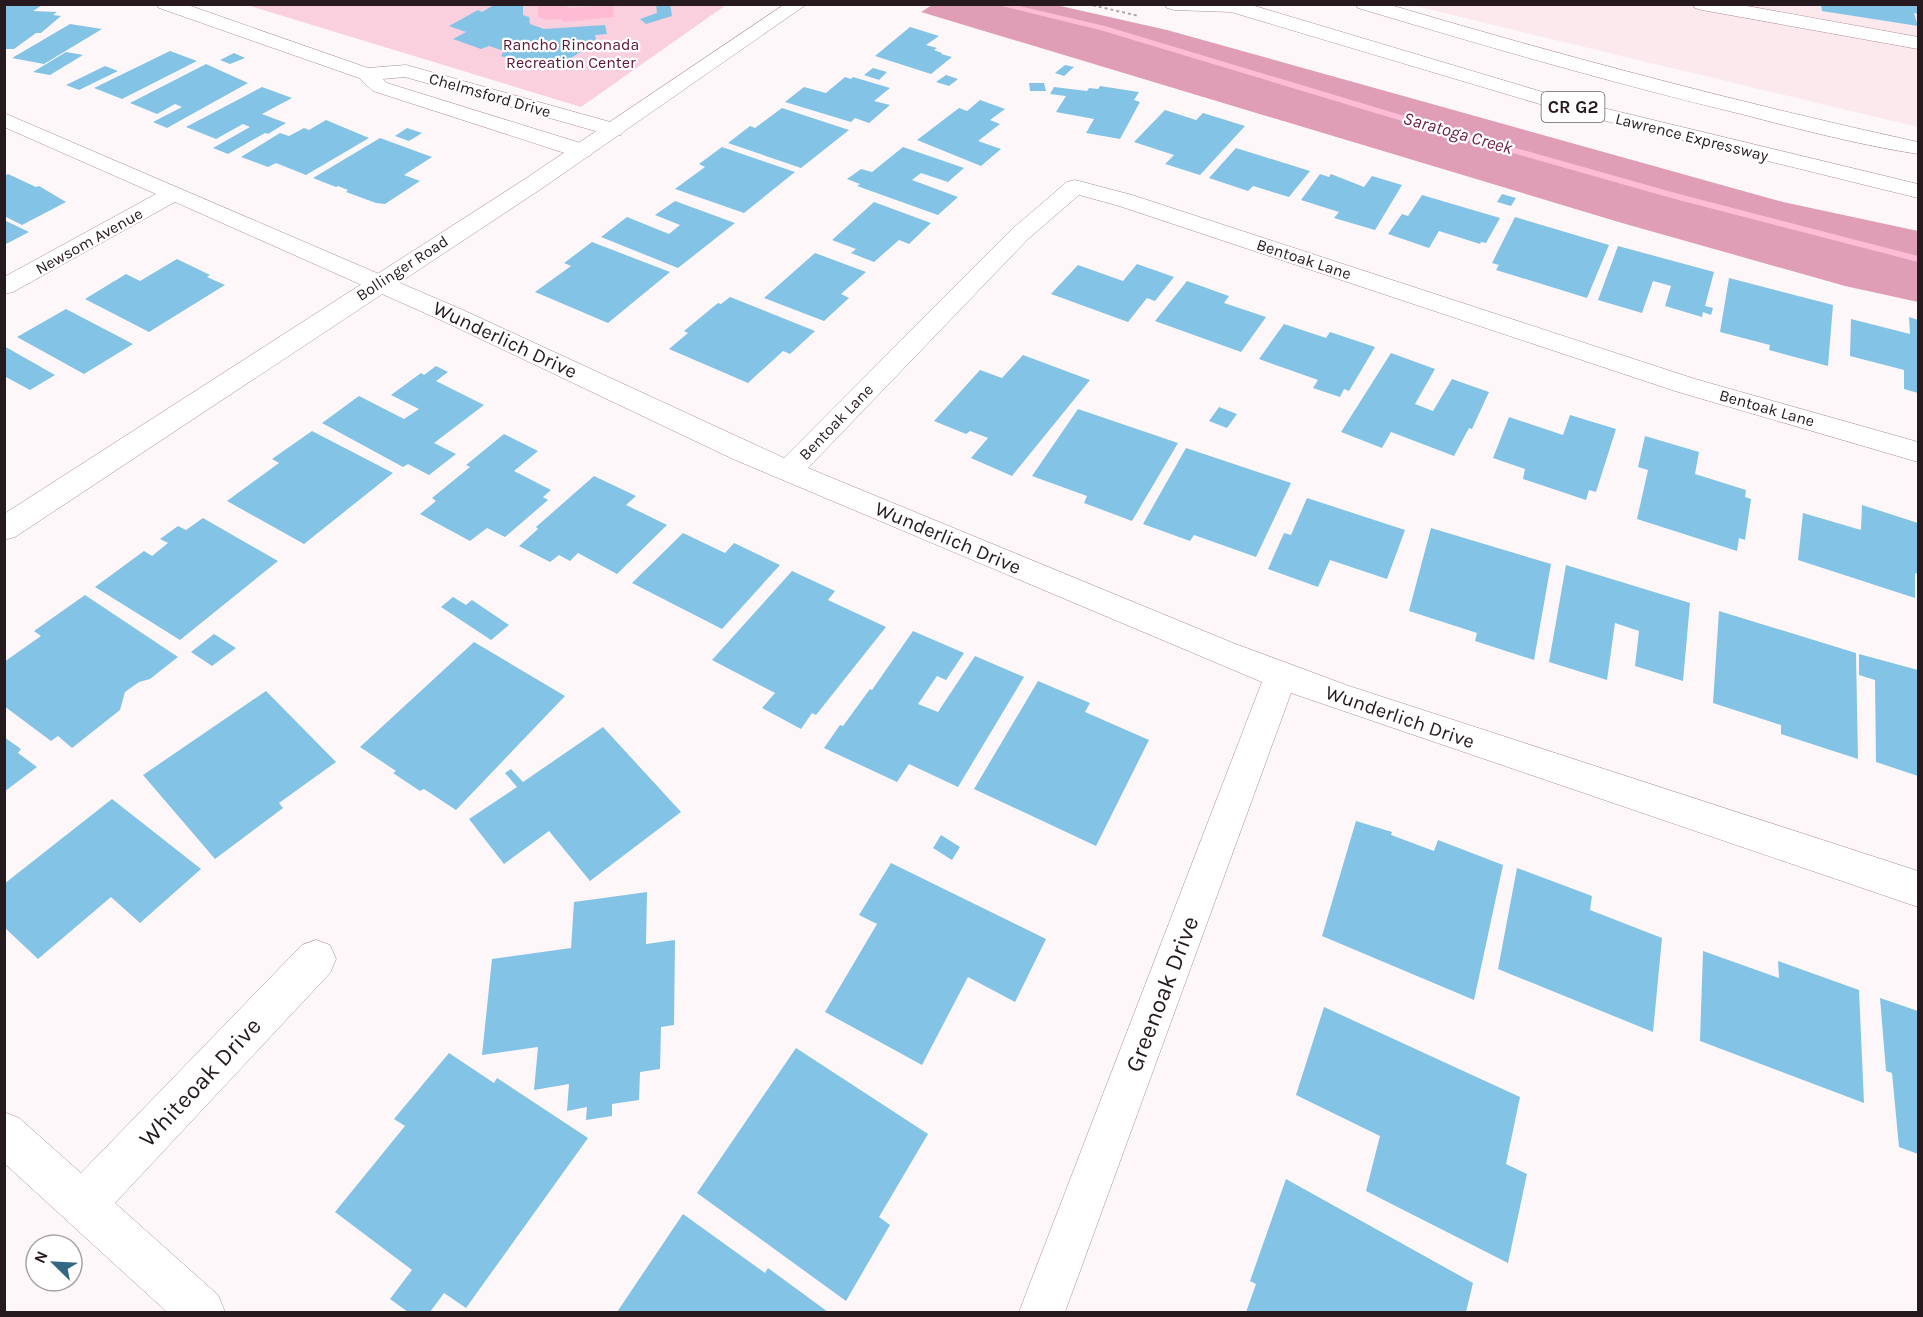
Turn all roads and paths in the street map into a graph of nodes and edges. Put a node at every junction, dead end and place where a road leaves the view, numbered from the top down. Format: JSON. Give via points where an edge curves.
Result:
{"nodes":[{"id":1,"x":166,"y":4,"type":"edge"},
{"id":2,"x":798,"y":4,"type":"edge"},
{"id":3,"x":1174,"y":4,"type":"edge"},
{"id":4,"x":1365,"y":4,"type":"edge"},
{"id":5,"x":1702,"y":4,"type":"edge"},
{"id":6,"x":1229,"y":5,"type":"edge"},
{"id":7,"x":1918,"y":43,"type":"edge"},
{"id":8,"x":366,"y":74,"type":"junction"},
{"id":9,"x":4,"y":119,"type":"edge"},
{"id":10,"x":613,"y":130,"type":"junction"},
{"id":11,"x":1918,"y":148,"type":"edge"},
{"id":12,"x":582,"y":151,"type":"junction"},
{"id":13,"x":1918,"y":191,"type":"edge"},
{"id":14,"x":173,"y":194,"type":"junction"},
{"id":15,"x":378,"y":282,"type":"junction"},
{"id":16,"x":4,"y":287,"type":"edge"},
{"id":17,"x":1918,"y":452,"type":"edge"},
{"id":18,"x":789,"y":470,"type":"junction"},
{"id":19,"x":4,"y":529,"type":"edge"},
{"id":20,"x":1281,"y":675,"type":"junction"},
{"id":21,"x":1918,"y":889,"type":"edge"},
{"id":22,"x":316,"y":959,"type":"dead end"},
{"id":23,"x":4,"y":1133,"type":"edge"},
{"id":24,"x":83,"y":1204,"type":"junction"},
{"id":25,"x":201,"y":1312,"type":"edge"},
{"id":26,"x":1042,"y":1312,"type":"edge"}],
"edges":[{"from":1,"to":8,"type":"main road","name":"Chelmsford Drive"},
{"from":2,"to":10,"type":"main road","name":"Bollinger Road"},
{"from":3,"to":6,"type":"main road","name":"Lawrence Expressway"},
{"from":4,"to":11,"type":"main road","number":"CR G2","via":[[1591,70]]},
{"from":5,"to":7,"type":"main road"},
{"from":6,"to":13,"type":"main road","name":"Lawrence Expressway","number":"CR G2","via":[[1560,104]]},
{"from":8,"to":10,"type":"main road","name":"Chelmsford Drive","via":[[406,71]]},
{"from":8,"to":12,"type":"main road","name":"Chelmsford Drive","via":[[380,87]]},
{"from":9,"to":14,"type":"main road","name":"Wunderlich Drive"},
{"from":10,"to":12,"type":"main road","name":"Bollinger Road"},
{"from":12,"to":15,"type":"main road","name":"Bollinger Road"},
{"from":14,"to":15,"type":"main road","name":"Wunderlich Drive"},
{"from":14,"to":16,"type":"main road","name":"Newsom Avenue"},
{"from":15,"to":18,"type":"main road","name":"Wunderlich Drive"},
{"from":15,"to":19,"type":"main road","name":"Bollinger Road"},
{"from":17,"to":18,"type":"main road","name":"Bentoak Lane","via":[[1685,385],[1075,187],[1020,234]]},
{"from":18,"to":20,"type":"main road","name":"Wunderlich Drive"},
{"from":20,"to":21,"type":"main road","name":"Wunderlich Drive"},
{"from":20,"to":26,"type":"main road","name":"Greenoak Drive"},
{"from":22,"to":24,"type":"main road","name":"Whiteoak Drive"},
{"from":23,"to":24,"type":"main road"},
{"from":24,"to":25,"type":"main road"}]}
